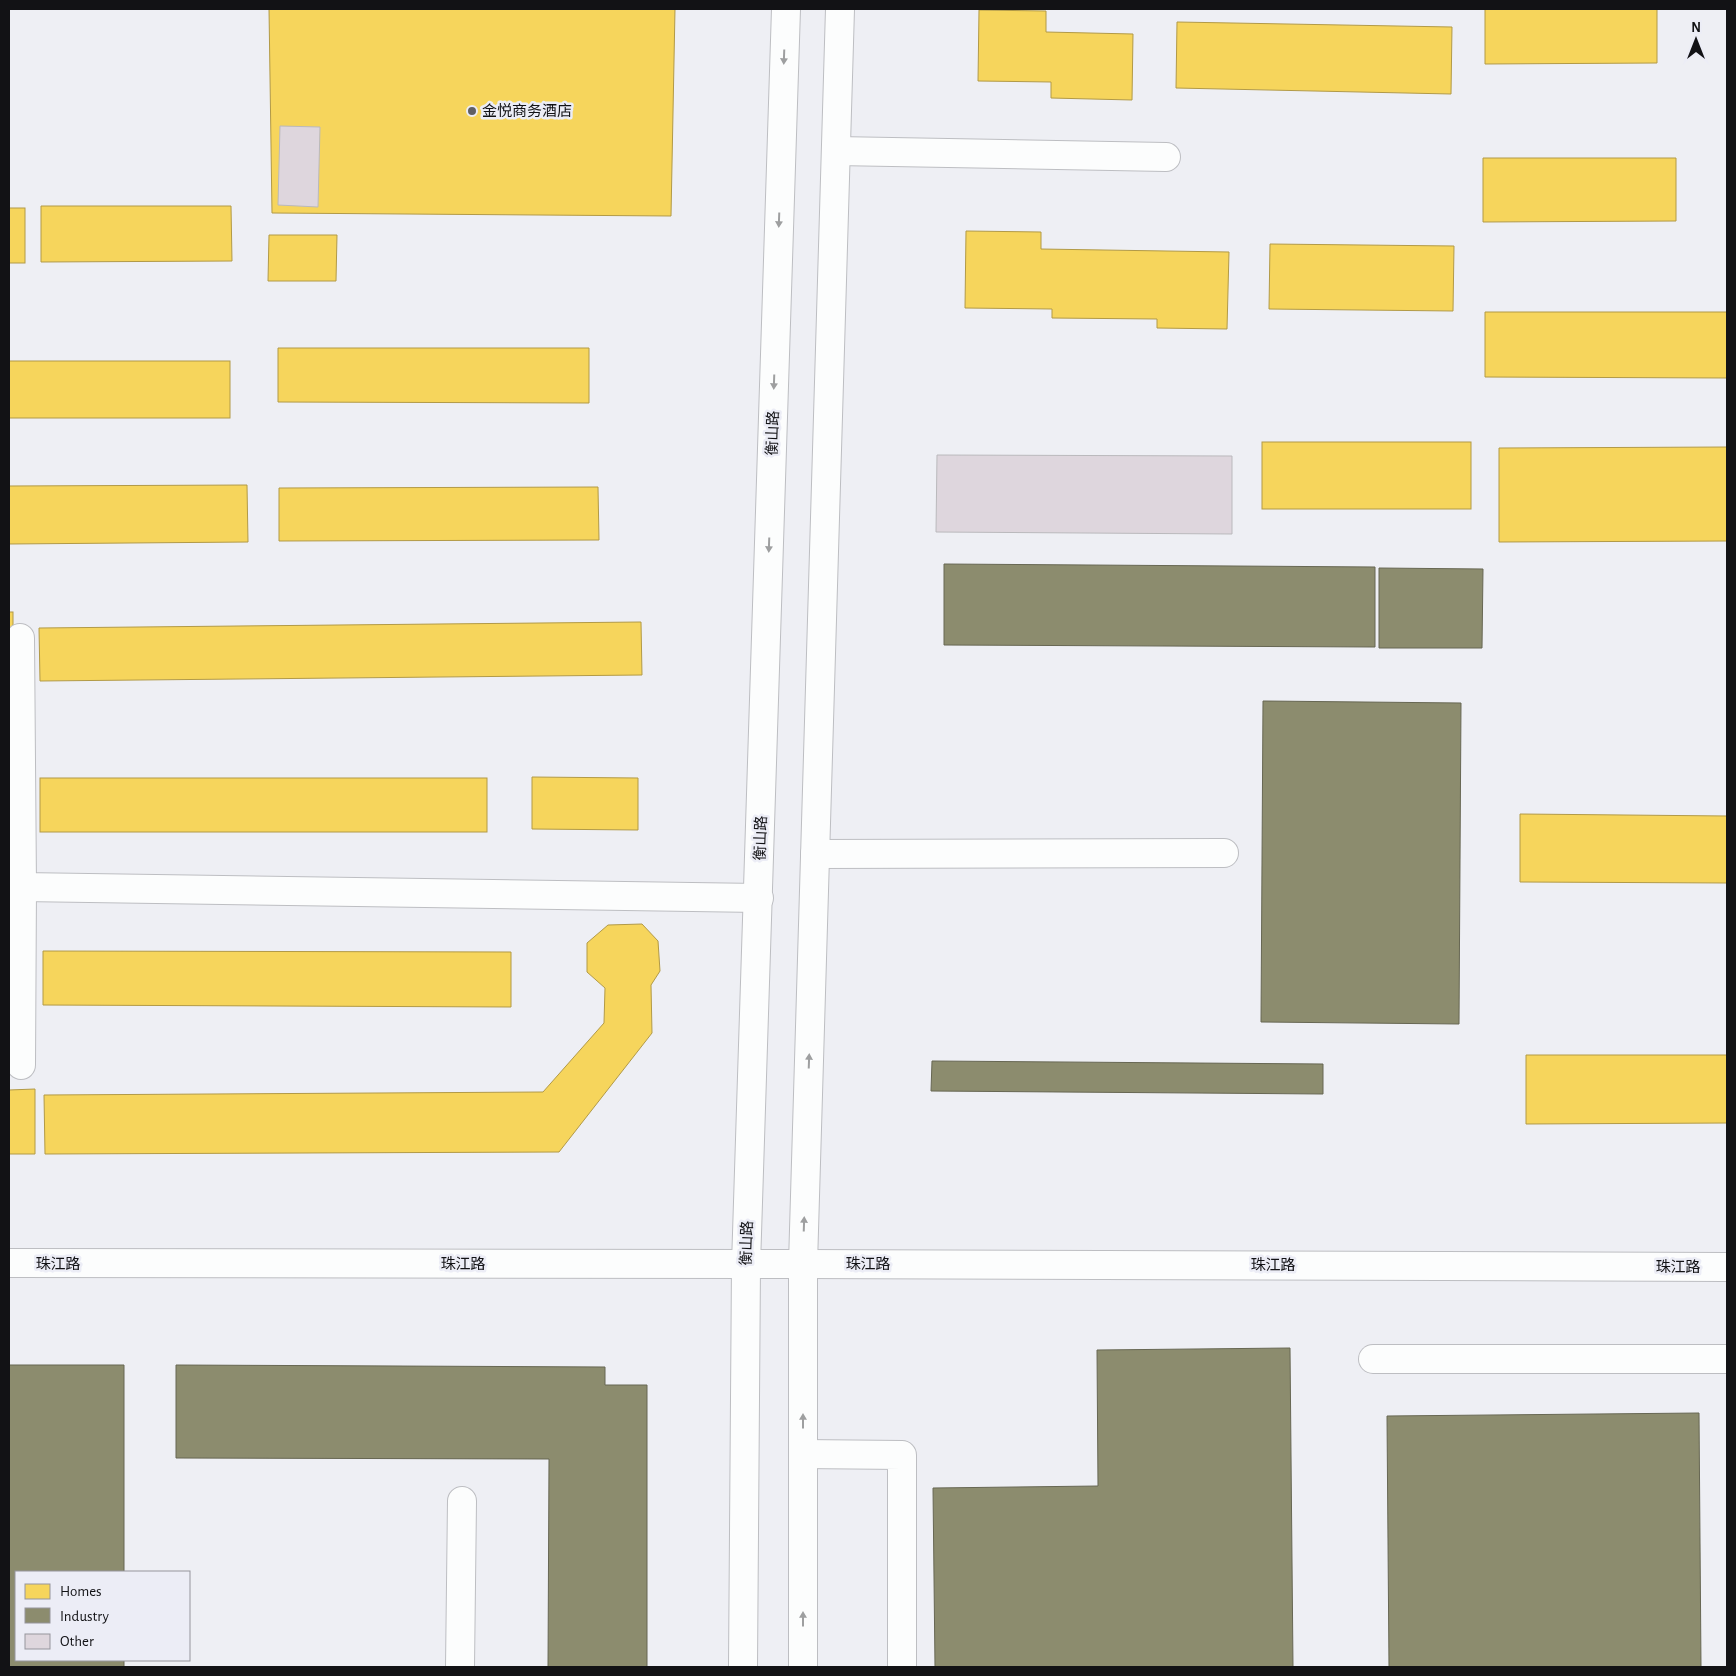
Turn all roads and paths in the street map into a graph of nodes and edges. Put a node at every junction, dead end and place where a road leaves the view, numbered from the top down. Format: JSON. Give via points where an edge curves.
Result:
{"nodes":[{"id":1,"x":786,"y":9,"type":"edge"},
{"id":2,"x":840,"y":9,"type":"edge"},
{"id":3,"x":836,"y":151,"type":"junction"},
{"id":4,"x":1166,"y":157,"type":"dead end"},
{"id":5,"x":20,"y":638,"type":"dead end"},
{"id":6,"x":1224,"y":853,"type":"dead end"},
{"id":7,"x":815,"y":854,"type":"junction"},
{"id":8,"x":22,"y":887,"type":"junction"},
{"id":9,"x":759,"y":898,"type":"junction"},
{"id":10,"x":22,"y":1065,"type":"dead end"},
{"id":11,"x":9,"y":1264,"type":"edge"},
{"id":12,"x":802,"y":1264,"type":"junction"},
{"id":13,"x":746,"y":1265,"type":"junction"},
{"id":14,"x":1727,"y":1267,"type":"edge"},
{"id":15,"x":1373,"y":1360,"type":"dead end"},
{"id":16,"x":1727,"y":1360,"type":"edge"},
{"id":17,"x":802,"y":1454,"type":"junction"},
{"id":18,"x":462,"y":1501,"type":"dead end"},
{"id":19,"x":460,"y":1667,"type":"edge"},
{"id":20,"x":742,"y":1667,"type":"edge"},
{"id":21,"x":803,"y":1667,"type":"edge"},
{"id":22,"x":902,"y":1667,"type":"edge"}],
"edges":[{"from":1,"to":9,"type":"street","name":"衡山路","one_way":true},
{"from":2,"to":3,"type":"street"},
{"from":3,"to":4,"type":"street"},
{"from":3,"to":7,"type":"street"},
{"from":5,"to":8,"type":"street"},
{"from":6,"to":7,"type":"street"},
{"from":12,"to":7,"type":"street","one_way":true},
{"from":8,"to":9,"type":"street"},
{"from":8,"to":10,"type":"street"},
{"from":9,"to":13,"type":"street","name":"衡山路"},
{"from":11,"to":13,"type":"street","name":"珠江路"},
{"from":12,"to":13,"type":"street","name":"珠江路"},
{"from":12,"to":14,"type":"street","name":"珠江路"},
{"from":17,"to":12,"type":"street","one_way":true},
{"from":13,"to":20,"type":"street","name":"衡山路"},
{"from":15,"to":16,"type":"street"},
{"from":21,"to":17,"type":"street","one_way":true},
{"from":17,"to":22,"type":"street","via":[[902,1455]]},
{"from":18,"to":19,"type":"street"}]}
